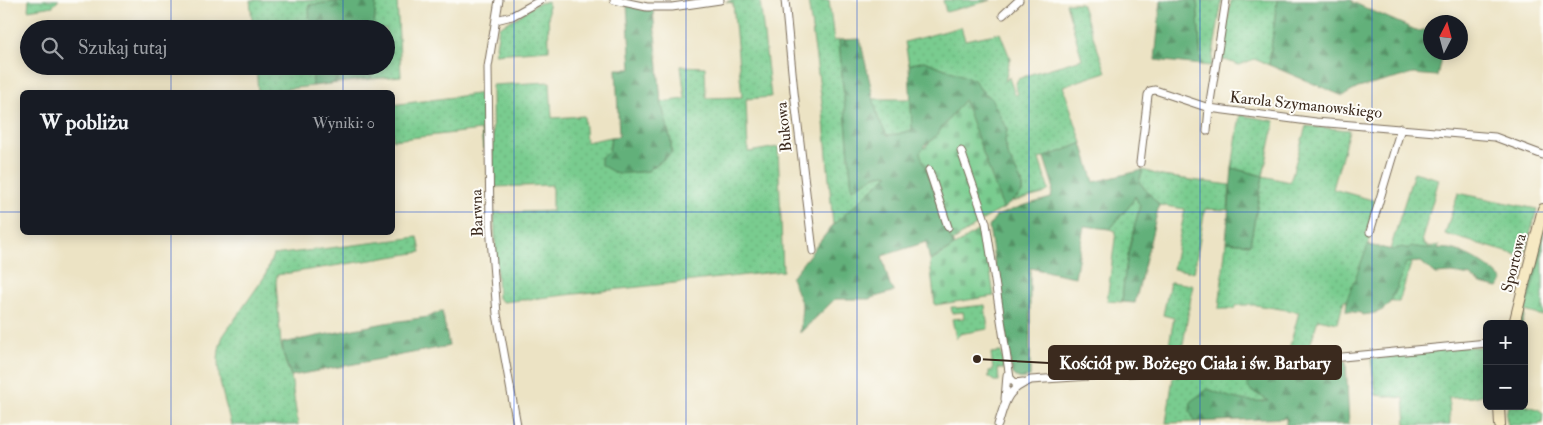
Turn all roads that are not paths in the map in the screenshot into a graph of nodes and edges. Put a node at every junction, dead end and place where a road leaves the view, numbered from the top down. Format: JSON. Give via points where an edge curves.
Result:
{"nodes":[{"id":1,"x":499,"y":0,"type":"edge"},
{"id":2,"x":541,"y":0,"type":"edge"},
{"id":3,"x":614,"y":0,"type":"edge"},
{"id":4,"x":720,"y":0,"type":"edge"},
{"id":5,"x":785,"y":0,"type":"edge"},
{"id":6,"x":1019,"y":0,"type":"edge"},
{"id":7,"x":1226,"y":0,"type":"edge"},
{"id":8,"x":1003,"y":15,"type":"dead end"},
{"id":9,"x":496,"y":20,"type":"junction"},
{"id":10,"x":1209,"y":108,"type":"junction"},
{"id":11,"x":1401,"y":128,"type":"junction"},
{"id":12,"x":1207,"y":131,"type":"dead end"},
{"id":13,"x":961,"y":151,"type":"dead end"},
{"id":14,"x":1543,"y":155,"type":"edge"},
{"id":15,"x":1140,"y":163,"type":"dead end"},
{"id":16,"x":929,"y":170,"type":"dead end"},
{"id":17,"x":1543,"y":209,"type":"edge"},
{"id":18,"x":948,"y":227,"type":"dead end"},
{"id":19,"x":1370,"y":232,"type":"dead end"},
{"id":20,"x":813,"y":250,"type":"dead end"},
{"id":21,"x":1515,"y":320,"type":"edge"},
{"id":22,"x":1483,"y":343,"type":"edge"},
{"id":23,"x":1007,"y":364,"type":"junction"},
{"id":24,"x":1031,"y":380,"type":"junction"},
{"id":25,"x":1004,"y":402,"type":"junction"},
{"id":26,"x":1499,"y":410,"type":"edge"},
{"id":27,"x":517,"y":425,"type":"edge"},
{"id":28,"x":998,"y":425,"type":"edge"},
{"id":29,"x":1500,"y":425,"type":"edge"}],
"edges":[{"from":1,"to":9,"type":"street","name":"Barwna"},
{"from":2,"to":9,"type":"street","via":[[512,16]]},
{"from":3,"to":4,"type":"street","via":[[647,7]]},
{"from":5,"to":20,"type":"street","name":"Bukowa"},
{"from":6,"to":8,"type":"street"},
{"from":7,"to":10,"type":"street","name":"Karola Szymanowskiego"},
{"from":9,"to":27,"type":"street","name":"Barwna","via":[[488,68],[490,226],[498,314]]},
{"from":10,"to":11,"type":"street","name":"Karola Szymanowskiego","via":[[1316,122]]},
{"from":10,"to":12,"type":"street","name":"Karola Szymanowskiego"},
{"from":10,"to":15,"type":"street","name":"Karola Szymanowskiego","via":[[1150,91]]},
{"from":11,"to":14,"type":"street","name":"Karola Szymanowskiego","via":[[1495,137]]},
{"from":11,"to":19,"type":"street","name":"Karola Szymanowskiego"},
{"from":13,"to":23,"type":"street","via":[[986,224]]},
{"from":16,"to":18,"type":"street"},
{"from":17,"to":21,"type":"street","name":"Sportowa"},
{"from":22,"to":24,"type":"street","via":[[1291,362]]},
{"from":23,"to":24,"type":"street","via":[[1012,382]]},
{"from":23,"to":25,"type":"street"},
{"from":24,"to":25,"type":"street","via":[[1013,390]]},
{"from":25,"to":28,"type":"street"},
{"from":26,"to":29,"type":"street"}]}
